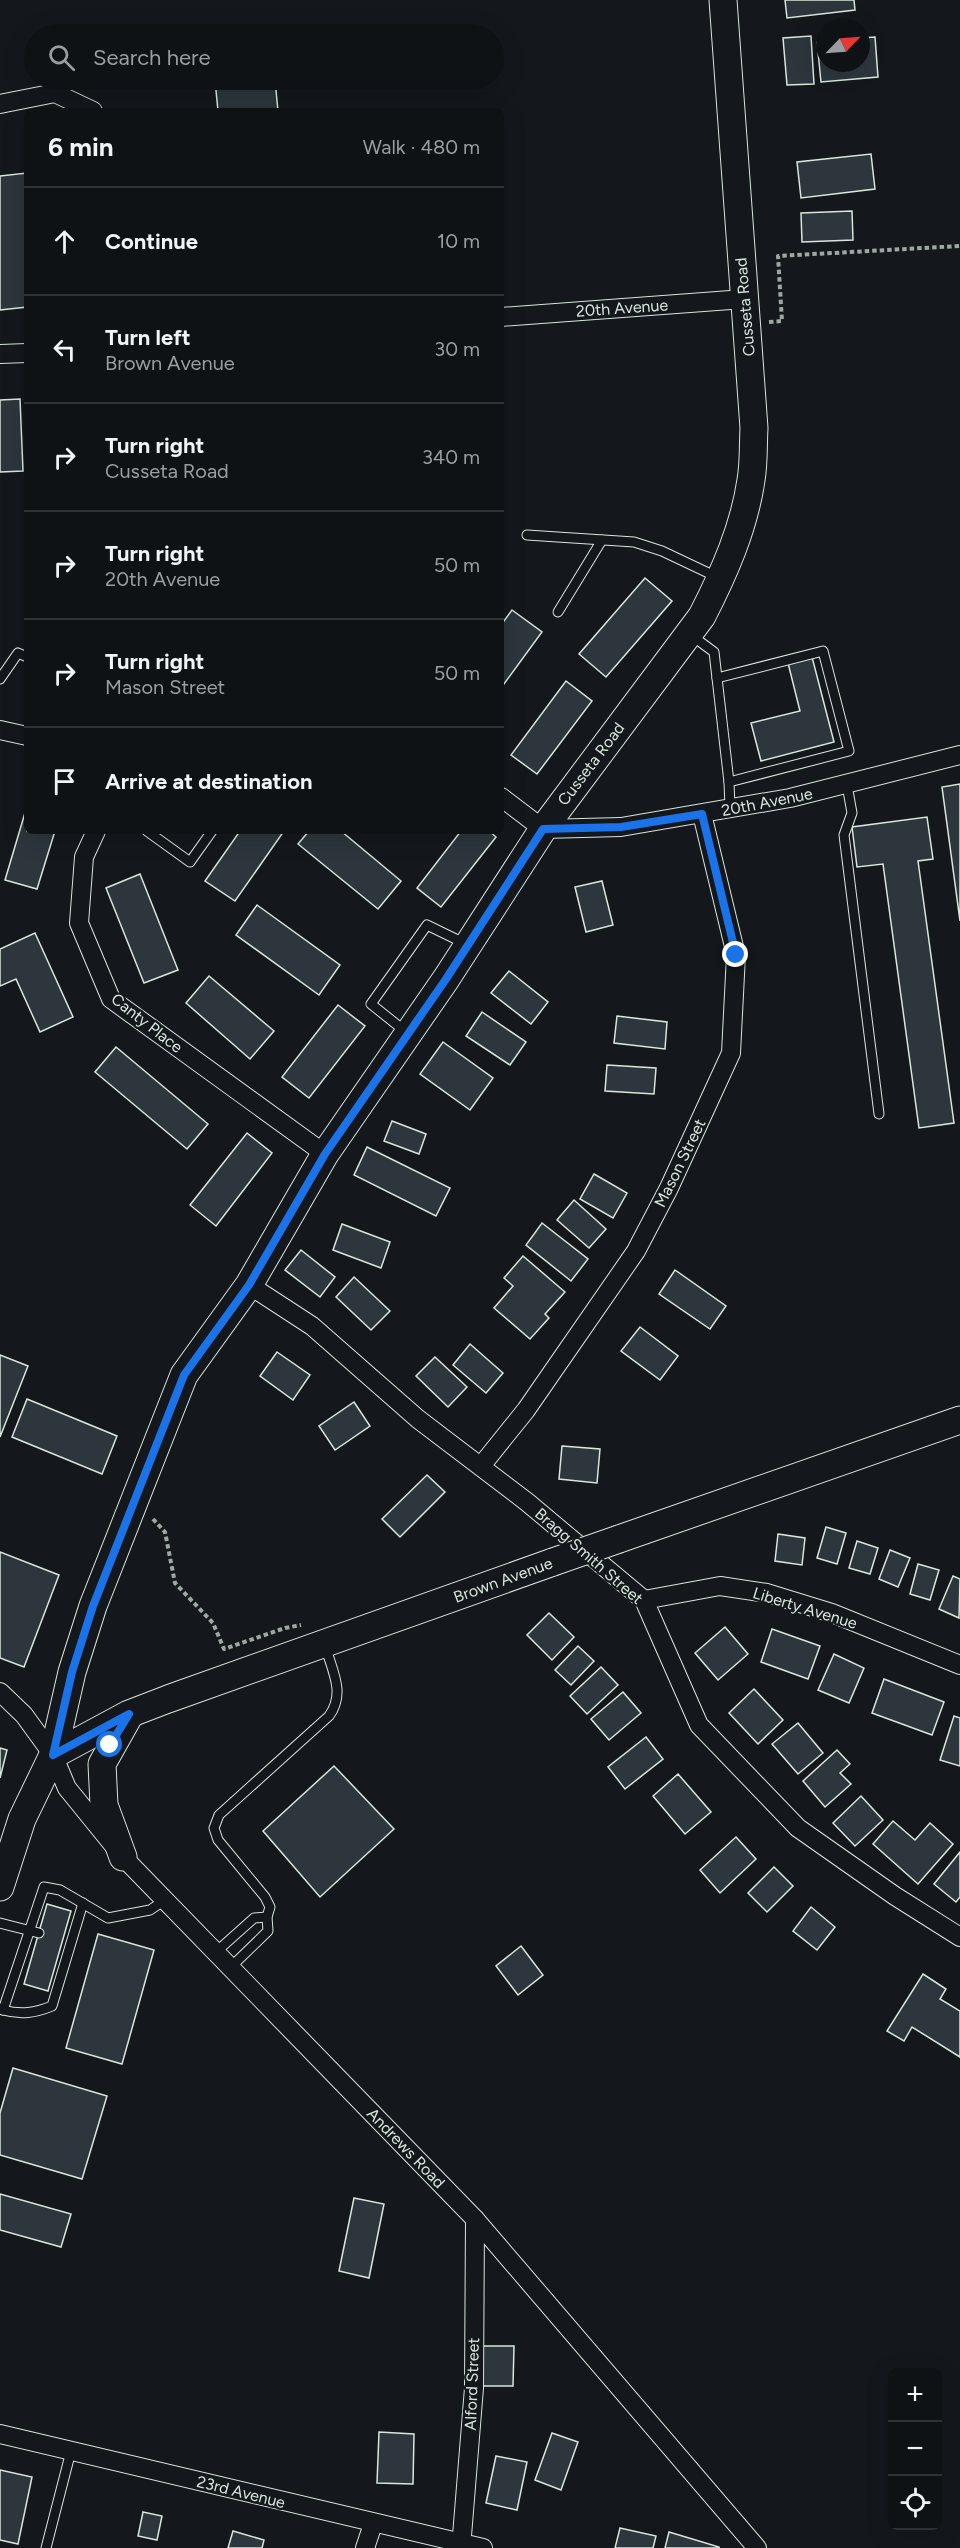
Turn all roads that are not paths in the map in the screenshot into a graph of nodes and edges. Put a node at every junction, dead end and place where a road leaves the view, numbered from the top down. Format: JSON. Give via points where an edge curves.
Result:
{"nodes":[{"id":1,"x":723,"y":0,"type":"edge"},
{"id":2,"x":0,"y":104,"type":"edge"},
{"id":3,"x":87,"y":108,"type":"edge"},
{"id":4,"x":745,"y":311,"type":"junction"},
{"id":5,"x":504,"y":317,"type":"edge"},
{"id":6,"x":24,"y":353,"type":"edge"},
{"id":7,"x":0,"y":354,"type":"edge"},
{"id":8,"x":527,"y":535,"type":"dead end"},
{"id":9,"x":602,"y":540,"type":"junction"},
{"id":10,"x":721,"y":579,"type":"junction"},
{"id":11,"x":558,"y":612,"type":"dead end"},
{"id":12,"x":689,"y":633,"type":"junction"},
{"id":13,"x":24,"y":656,"type":"edge"},
{"id":14,"x":717,"y":678,"type":"junction"},
{"id":15,"x":0,"y":679,"type":"edge"},
{"id":16,"x":0,"y":730,"type":"edge"},
{"id":17,"x":24,"y":735,"type":"edge"},
{"id":18,"x":960,"y":755,"type":"edge"},
{"id":19,"x":729,"y":782,"type":"junction"},
{"id":20,"x":846,"y":785,"type":"junction"},
{"id":21,"x":504,"y":799,"type":"edge"},
{"id":22,"x":729,"y":809,"type":"junction"},
{"id":23,"x":702,"y":814,"type":"junction"},
{"id":24,"x":543,"y":829,"type":"junction"},
{"id":25,"x":95,"y":834,"type":"edge"},
{"id":26,"x":151,"y":834,"type":"edge"},
{"id":27,"x":210,"y":834,"type":"edge"},
{"id":28,"x":468,"y":945,"type":"junction"},
{"id":29,"x":408,"y":1034,"type":"junction"},
{"id":30,"x":879,"y":1114,"type":"dead end"},
{"id":31,"x":325,"y":1154,"type":"junction"},
{"id":32,"x":249,"y":1285,"type":"junction"},
{"id":33,"x":960,"y":1420,"type":"edge"},
{"id":34,"x":481,"y":1466,"type":"junction"},
{"id":35,"x":644,"y":1600,"type":"junction"},
{"id":36,"x":315,"y":1634,"type":"junction"},
{"id":37,"x":960,"y":1665,"type":"edge"},
{"id":38,"x":0,"y":1692,"type":"edge"},
{"id":39,"x":129,"y":1714,"type":"junction"},
{"id":40,"x":53,"y":1755,"type":"junction"},
{"id":41,"x":123,"y":1857,"type":"junction"},
{"id":42,"x":0,"y":1887,"type":"edge"},
{"id":43,"x":165,"y":1900,"type":"junction"},
{"id":44,"x":83,"y":1903,"type":"junction"},
{"id":45,"x":267,"y":1917,"type":"junction"},
{"id":46,"x":0,"y":1923,"type":"edge"},
{"id":47,"x":34,"y":1931,"type":"junction"},
{"id":48,"x":960,"y":1937,"type":"edge"},
{"id":49,"x":216,"y":1952,"type":"junction"},
{"id":50,"x":231,"y":1967,"type":"junction"},
{"id":51,"x":17,"y":1968,"type":"junction"},
{"id":52,"x":28,"y":1970,"type":"dead end"},
{"id":53,"x":1,"y":2010,"type":"edge"},
{"id":54,"x":475,"y":2219,"type":"junction"},
{"id":55,"x":0,"y":2433,"type":"edge"},
{"id":56,"x":71,"y":2451,"type":"junction"},
{"id":57,"x":373,"y":2524,"type":"junction"},
{"id":58,"x":461,"y":2545,"type":"edge"},
{"id":59,"x":46,"y":2548,"type":"edge"},
{"id":60,"x":365,"y":2548,"type":"edge"},
{"id":61,"x":483,"y":2548,"type":"edge"},
{"id":62,"x":757,"y":2548,"type":"edge"}],
"edges":[{"from":1,"to":4,"type":"street","name":"Cusseta Road"},
{"from":2,"to":3,"type":"street","via":[[55,93]]},
{"from":4,"to":5,"type":"street","name":"20th Avenue"},
{"from":4,"to":10,"type":"street","name":"Cusseta Road","via":[[754,428],[752,479],[737,538]]},
{"from":6,"to":7,"type":"street"},
{"from":8,"to":9,"type":"lane"},
{"from":9,"to":10,"type":"lane","via":[[634,542],[662,551]]},
{"from":9,"to":11,"type":"lane"},
{"from":10,"to":12,"type":"street","name":"Cusseta Road"},
{"from":12,"to":14,"type":"lane","via":[[714,652]]},
{"from":12,"to":24,"type":"street","name":"Cusseta Road"},
{"from":13,"to":15,"type":"lane","via":[[18,653]]},
{"from":14,"to":19,"type":"lane"},
{"from":14,"to":19,"type":"lane","via":[[823,651],[849,751]]},
{"from":16,"to":17,"type":"street"},
{"from":18,"to":20,"type":"street","name":"20th Avenue"},
{"from":19,"to":22,"type":"lane"},
{"from":20,"to":22,"type":"street","name":"20th Avenue"},
{"from":20,"to":30,"type":"lane","via":[[852,813],[844,836]]},
{"from":21,"to":24,"type":"street"},
{"from":22,"to":23,"type":"street","name":"20th Avenue"},
{"from":23,"to":24,"type":"street","name":"20th Avenue","via":[[621,827]]},
{"from":23,"to":34,"type":"street","name":"Mason Street","via":[[736,955],[731,1053],[636,1251],[526,1410]]},
{"from":24,"to":28,"type":"street","name":"Cusseta Road"},
{"from":25,"to":31,"type":"street","name":"Canty Place","via":[[84,857],[78,923],[111,999]]},
{"from":26,"to":27,"type":"lane","via":[[190,862]]},
{"from":28,"to":29,"type":"street","name":"Cusseta Road"},
{"from":28,"to":29,"type":"lane","via":[[428,925],[371,1004]]},
{"from":29,"to":31,"type":"street","name":"Cusseta Road"},
{"from":31,"to":32,"type":"street","name":"Cusseta Road"},
{"from":32,"to":34,"type":"street","name":"Bragg Smith Street","via":[[312,1326],[418,1419]]},
{"from":32,"to":40,"type":"street","name":"Cusseta Road","via":[[184,1375],[93,1606],[72,1672]]},
{"from":33,"to":36,"type":"street","name":"Brown Avenue","bridge":true,"via":[[553,1562]]},
{"from":34,"to":35,"type":"street","name":"Bragg Smith Street"},
{"from":35,"to":37,"type":"street","name":"Liberty Avenue","via":[[720,1586],[766,1593],[832,1613]]},
{"from":35,"to":48,"type":"street","name":"Bragg Smith Street","via":[[699,1725],[798,1828]]},
{"from":36,"to":39,"type":"street","name":"Brown Avenue"},
{"from":36,"to":45,"type":"lane","via":[[339,1694],[337,1706],[219,1815],[213,1828],[218,1840],[265,1897],[270,1907]]},
{"from":38,"to":40,"type":"street","name":"Andrews Road","via":[[24,1715]]},
{"from":39,"to":40,"type":"street","name":"Brown Avenue"},
{"from":39,"to":41,"type":"street","via":[[102,1764],[104,1806]]},
{"from":40,"to":41,"type":"street","name":"Andrews Road","via":[[67,1788]]},
{"from":40,"to":42,"type":"street","name":"Cusseta Road","via":[[22,1819]]},
{"from":41,"to":43,"type":"street","name":"Andrews Road"},
{"from":43,"to":44,"type":"lane","via":[[150,1910],[108,1918]]},
{"from":43,"to":49,"type":"street","name":"Andrews Road"},
{"from":44,"to":47,"type":"lane","via":[[60,1890],[45,1887]]},
{"from":44,"to":53,"type":"lane","via":[[67,1940],[52,2006],[35,2013]]},
{"from":45,"to":49,"type":"lane","via":[[254,1918]]},
{"from":45,"to":50,"type":"lane","via":[[268,1931]]},
{"from":46,"to":47,"type":"lane"},
{"from":47,"to":51,"type":"lane"},
{"from":49,"to":50,"type":"street","name":"Andrews Road"},
{"from":50,"to":54,"type":"street","name":"Andrews Road"},
{"from":51,"to":52,"type":"lane"},
{"from":51,"to":53,"type":"lane"},
{"from":54,"to":58,"type":"street","name":"Alford Street","via":[[474,2388]]},
{"from":54,"to":62,"type":"street","name":"Andrews Road"},
{"from":55,"to":56,"type":"street","name":"23rd Avenue"},
{"from":56,"to":57,"type":"street","name":"23rd Avenue"},
{"from":56,"to":59,"type":"lane"},
{"from":57,"to":58,"type":"street","name":"23rd Avenue"},
{"from":57,"to":60,"type":"street"},
{"from":58,"to":61,"type":"street","name":"23rd Avenue"}]}
